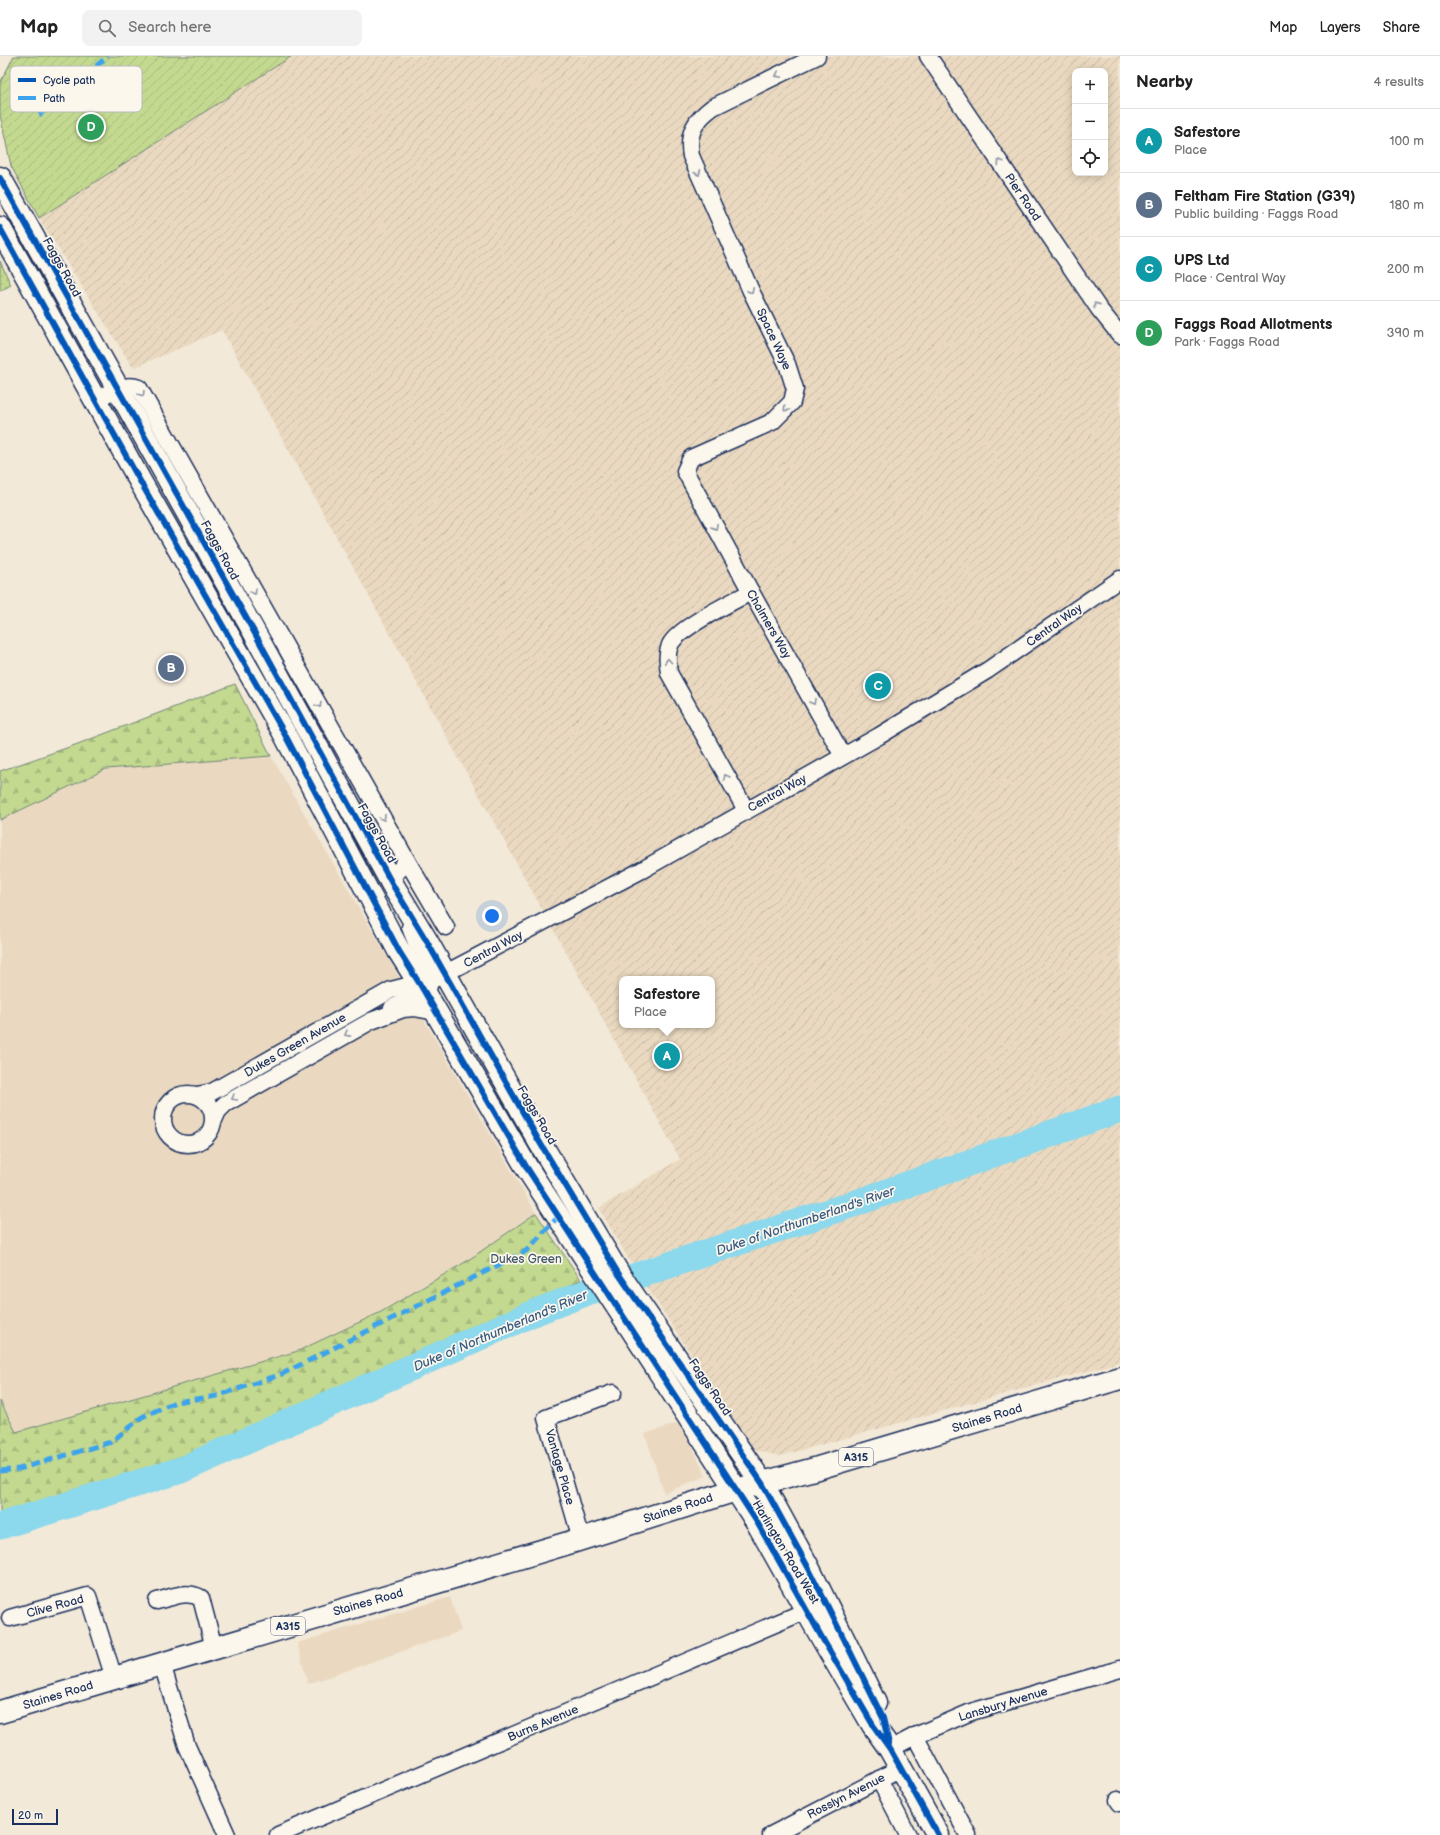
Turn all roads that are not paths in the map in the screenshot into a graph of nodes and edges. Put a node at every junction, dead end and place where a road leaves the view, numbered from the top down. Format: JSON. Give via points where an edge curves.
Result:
{"nodes":[{"id":1,"x":928,"y":56,"type":"edge"},
{"id":2,"x":811,"y":57,"type":"edge"},
{"id":3,"x":0,"y":178,"type":"edge"},
{"id":4,"x":0,"y":228,"type":"edge"},
{"id":5,"x":1120,"y":335,"type":"edge"},
{"id":6,"x":117,"y":388,"type":"junction"},
{"id":7,"x":96,"y":400,"type":"junction"},
{"id":8,"x":696,"y":493,"type":"joint"},
{"id":9,"x":1120,"y":579,"type":"edge"},
{"id":10,"x":750,"y":592,"type":"junction"},
{"id":11,"x":843,"y":756,"type":"junction"},
{"id":12,"x":746,"y":810,"type":"junction"},
{"id":13,"x":406,"y":859,"type":"junction"},
{"id":14,"x":392,"y":882,"type":"junction"},
{"id":15,"x":446,"y":927,"type":"dead end"},
{"id":16,"x":399,"y":951,"type":"junction"},
{"id":17,"x":435,"y":983,"type":"junction"},
{"id":18,"x":391,"y":990,"type":"junction"},
{"id":19,"x":436,"y":1012,"type":"junction"},
{"id":20,"x":371,"y":1021,"type":"junction"},
{"id":21,"x":481,"y":1087,"type":"junction"},
{"id":22,"x":197,"y":1095,"type":"junction"},
{"id":23,"x":214,"y":1120,"type":"junction"},
{"id":24,"x":1120,"y":1378,"type":"edge"},
{"id":25,"x":613,"y":1393,"type":"dead end"},
{"id":26,"x":762,"y":1483,"type":"junction"},
{"id":27,"x":736,"y":1490,"type":"junction"},
{"id":28,"x":581,"y":1539,"type":"junction"},
{"id":29,"x":157,"y":1601,"type":"dead end"},
{"id":30,"x":808,"y":1610,"type":"junction"},
{"id":31,"x":10,"y":1618,"type":"dead end"},
{"id":32,"x":214,"y":1648,"type":"junction"},
{"id":33,"x":162,"y":1664,"type":"junction"},
{"id":34,"x":1120,"y":1669,"type":"edge"},
{"id":35,"x":114,"y":1678,"type":"junction"},
{"id":36,"x":0,"y":1712,"type":"edge"},
{"id":37,"x":915,"y":1736,"type":"junction"},
{"id":38,"x":890,"y":1749,"type":"junction"},
{"id":39,"x":901,"y":1768,"type":"junction"},
{"id":40,"x":879,"y":1779,"type":"junction"},
{"id":41,"x":227,"y":1835,"type":"edge"},
{"id":42,"x":278,"y":1835,"type":"edge"},
{"id":43,"x":771,"y":1835,"type":"edge"},
{"id":44,"x":908,"y":1835,"type":"edge"},
{"id":45,"x":938,"y":1835,"type":"edge"},
{"id":46,"x":968,"y":1835,"type":"edge"}],
"edges":[{"from":5,"to":1,"type":"street","name":"Pier Road","one_way":true,"via":[[1099,309]]},
{"from":2,"to":8,"type":"street","name":"Space Waye","one_way":true,"via":[[713,107],[696,124],[691,135],[691,156],[787,364],[795,389],[792,402],[772,422],[691,458],[685,471]]},
{"from":3,"to":6,"type":"main road","name":"Faggs Road"},
{"from":4,"to":7,"type":"main road","name":"Faggs Road"},
{"from":6,"to":7,"type":"street"},
{"from":6,"to":13,"type":"street","one_way":true,"via":[[139,388]]},
{"from":6,"to":14,"type":"main road","name":"Faggs Road"},
{"from":7,"to":16,"type":"main road","name":"Faggs Road","via":[[283,731]]},
{"from":8,"to":10,"type":"street","name":"Chalmers Way","one_way":true},
{"from":9,"to":11,"type":"street","name":"Central Way","via":[[988,670]]},
{"from":10,"to":11,"type":"street","name":"Chalmers Way","one_way":true},
{"from":12,"to":10,"type":"street","one_way":true,"via":[[669,673],[667,657],[671,644],[683,631]]},
{"from":11,"to":12,"type":"street","name":"Central Way"},
{"from":12,"to":17,"type":"street","name":"Central Way"},
{"from":13,"to":14,"type":"street"},
{"from":13,"to":15,"type":"street"},
{"from":14,"to":17,"type":"main road","name":"Faggs Road"},
{"from":16,"to":17,"type":"main road","name":"Faggs Road"},
{"from":16,"to":18,"type":"street","name":"Faggs Road","via":[[401,969],[398,981]]},
{"from":17,"to":18,"type":"street","via":[[401,986]]},
{"from":17,"to":19,"type":"main road","name":"Faggs Road"},
{"from":17,"to":20,"type":"street","name":"Dukes Green Avenue"},
{"from":17,"to":21,"type":"main road","via":[[462,1036]]},
{"from":17,"to":26,"type":"main road","name":"Faggs Road","via":[[460,1001],[618,1273]]},
{"from":18,"to":22,"type":"street","name":"Dukes Green Avenue","via":[[212,1092]]},
{"from":19,"to":20,"type":"street","name":"Dukes Green Avenue","via":[[403,1009]]},
{"from":19,"to":21,"type":"main road","name":"Faggs Road"},
{"from":20,"to":23,"type":"street","name":"Dukes Green Avenue","one_way":true,"via":[[225,1104]]},
{"from":21,"to":27,"type":"main road","name":"Faggs Road","via":[[527,1168]]},
{"from":22,"to":23,"type":"street","via":[[210,1107]]},
{"from":22,"to":23,"type":"street","via":[[182,1095],[169,1102],[163,1116],[166,1131],[179,1142],[196,1143],[208,1134]]},
{"from":24,"to":26,"type":"main road","name":"Staines Road","number":"A315"},
{"from":25,"to":28,"type":"street","name":"Vantage Place","via":[[546,1418]]},
{"from":26,"to":27,"type":"main road","number":"A315"},
{"from":26,"to":38,"type":"main road","name":"Harlington Road West","via":[[808,1567],[883,1718]]},
{"from":27,"to":28,"type":"main road","name":"Staines Road","number":"A315"},
{"from":27,"to":30,"type":"main road","name":"Harlington Road West"},
{"from":28,"to":32,"type":"main road","name":"Staines Road","number":"A315"},
{"from":29,"to":32,"type":"street","via":[[183,1594],[193,1594],[201,1598]]},
{"from":30,"to":38,"type":"main road","name":"Harlington Road West","via":[[873,1725]]},
{"from":30,"to":42,"type":"street","name":"Burns Avenue"},
{"from":31,"to":35,"type":"street","name":"Clive Road","via":[[88,1596]]},
{"from":32,"to":33,"type":"main road","name":"Staines Road","number":"A315"},
{"from":33,"to":35,"type":"main road","name":"Staines Road","number":"A315"},
{"from":33,"to":41,"type":"street","via":[[187,1746]]},
{"from":34,"to":37,"type":"street","name":"Lansbury Avenue","via":[[971,1712]]},
{"from":35,"to":36,"type":"main road","name":"Staines Road","number":"A315"},
{"from":37,"to":38,"type":"street","name":"Lansbury Avenue"},
{"from":37,"to":46,"type":"street"},
{"from":38,"to":39,"type":"main road","name":"Harlington Road West"},
{"from":39,"to":40,"type":"street","name":"Rosslyn Avenue"},
{"from":39,"to":45,"type":"main road","name":"Harlington Road West"},
{"from":40,"to":43,"type":"street","name":"Rosslyn Avenue"},
{"from":40,"to":44,"type":"street"}]}
